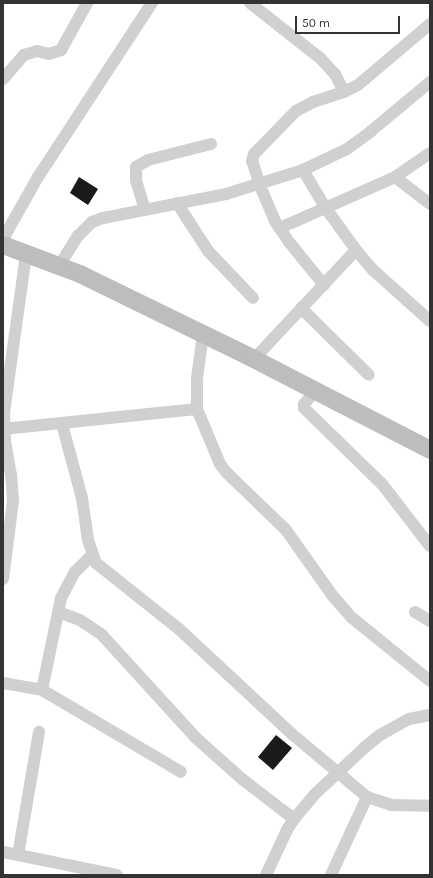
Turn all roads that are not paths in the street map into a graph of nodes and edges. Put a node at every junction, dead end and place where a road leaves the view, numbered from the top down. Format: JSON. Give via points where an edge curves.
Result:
{"nodes":[{"id":1,"x":87,"y":3,"type":"edge"},
{"id":2,"x":152,"y":3,"type":"edge"},
{"id":3,"x":250,"y":3,"type":"edge"},
{"id":4,"x":430,"y":24,"type":"edge"},
{"id":5,"x":3,"y":79,"type":"edge"},
{"id":6,"x":430,"y":82,"type":"edge"},
{"id":7,"x":344,"y":92,"type":"junction"},
{"id":8,"x":211,"y":144,"type":"dead end"},
{"id":9,"x":430,"y":153,"type":"edge"},
{"id":10,"x":303,"y":170,"type":"junction"},
{"id":11,"x":395,"y":177,"type":"junction"},
{"id":12,"x":260,"y":185,"type":"junction"},
{"id":13,"x":429,"y":200,"type":"edge"},
{"id":14,"x":178,"y":203,"type":"junction"},
{"id":15,"x":325,"y":207,"type":"junction"},
{"id":16,"x":145,"y":210,"type":"junction"},
{"id":17,"x":280,"y":228,"type":"junction"},
{"id":18,"x":3,"y":239,"type":"edge"},
{"id":19,"x":3,"y":245,"type":"edge"},
{"id":20,"x":356,"y":250,"type":"junction"},
{"id":21,"x":26,"y":254,"type":"junction"},
{"id":22,"x":59,"y":266,"type":"junction"},
{"id":23,"x":324,"y":285,"type":"junction"},
{"id":24,"x":253,"y":298,"type":"dead end"},
{"id":25,"x":302,"y":308,"type":"junction"},
{"id":26,"x":430,"y":321,"type":"edge"},
{"id":27,"x":204,"y":334,"type":"junction"},
{"id":28,"x":254,"y":359,"type":"junction"},
{"id":29,"x":369,"y":375,"type":"dead end"},
{"id":30,"x":315,"y":391,"type":"junction"},
{"id":31,"x":197,"y":409,"type":"junction"},
{"id":32,"x":62,"y":424,"type":"junction"},
{"id":33,"x":3,"y":429,"type":"edge"},
{"id":34,"x":430,"y":450,"type":"edge"},
{"id":35,"x":430,"y":546,"type":"edge"},
{"id":36,"x":92,"y":555,"type":"junction"},
{"id":37,"x":3,"y":579,"type":"edge"},
{"id":38,"x":58,"y":612,"type":"junction"},
{"id":39,"x":414,"y":612,"type":"dead end"},
{"id":40,"x":430,"y":621,"type":"edge"},
{"id":41,"x":430,"y":681,"type":"edge"},
{"id":42,"x":3,"y":683,"type":"edge"},
{"id":43,"x":42,"y":690,"type":"junction"},
{"id":44,"x":430,"y":714,"type":"edge"},
{"id":45,"x":38,"y":732,"type":"dead end"},
{"id":46,"x":181,"y":772,"type":"dead end"},
{"id":47,"x":337,"y":774,"type":"junction"},
{"id":48,"x":367,"y":797,"type":"junction"},
{"id":49,"x":430,"y":806,"type":"edge"},
{"id":50,"x":294,"y":819,"type":"junction"},
{"id":51,"x":3,"y":852,"type":"edge"},
{"id":52,"x":18,"y":855,"type":"junction"},
{"id":53,"x":117,"y":875,"type":"edge"},
{"id":54,"x":266,"y":875,"type":"edge"},
{"id":55,"x":331,"y":875,"type":"edge"}],
"edges":[{"from":1,"to":5,"type":"street","via":[[60,50],[49,54],[37,51],[24,55]]},
{"from":2,"to":18,"type":"street","via":[[38,177]]},
{"from":3,"to":7,"type":"street","via":[[320,58],[335,74]]},
{"from":4,"to":7,"type":"street","via":[[365,80]]},
{"from":6,"to":10,"type":"street","via":[[359,140],[327,160]]},
{"from":7,"to":12,"type":"street","via":[[313,102],[296,112],[259,148],[252,161]]},
{"from":8,"to":16,"type":"street","via":[[148,160],[136,167],[136,180]]},
{"from":9,"to":11,"type":"street"},
{"from":10,"to":12,"type":"street"},
{"from":10,"to":15,"type":"street"},
{"from":11,"to":13,"type":"street"},
{"from":11,"to":15,"type":"street"},
{"from":12,"to":14,"type":"street"},
{"from":12,"to":17,"type":"street"},
{"from":14,"to":16,"type":"street"},
{"from":14,"to":24,"type":"street","via":[[208,251]]},
{"from":15,"to":17,"type":"street"},
{"from":15,"to":20,"type":"street"},
{"from":16,"to":22,"type":"street","via":[[92,222],[78,236]]},
{"from":17,"to":23,"type":"street"},
{"from":19,"to":21,"type":"street"},
{"from":20,"to":23,"type":"street"},
{"from":20,"to":26,"type":"street","via":[[373,270]]},
{"from":21,"to":22,"type":"street"},
{"from":21,"to":33,"type":"street"},
{"from":22,"to":27,"type":"street"},
{"from":23,"to":25,"type":"street"},
{"from":25,"to":28,"type":"street"},
{"from":25,"to":29,"type":"street"},
{"from":27,"to":28,"type":"street"},
{"from":27,"to":31,"type":"street","via":[[197,378]]},
{"from":28,"to":30,"type":"street"},
{"from":30,"to":34,"type":"street"},
{"from":30,"to":35,"type":"street","via":[[304,404],[304,408],[382,484]]},
{"from":31,"to":32,"type":"street"},
{"from":31,"to":41,"type":"street","via":[[220,464],[226,472],[286,530],[332,595],[351,617]]},
{"from":32,"to":33,"type":"street"},
{"from":32,"to":36,"type":"street","via":[[82,498]]},
{"from":33,"to":37,"type":"street","via":[[13,501]]},
{"from":36,"to":38,"type":"street","via":[[67,585]]},
{"from":36,"to":47,"type":"street","via":[[103,569],[178,629]]},
{"from":38,"to":43,"type":"street"},
{"from":38,"to":50,"type":"street","via":[[80,620],[102,634],[196,738]]},
{"from":39,"to":40,"type":"street"},
{"from":42,"to":43,"type":"street"},
{"from":43,"to":46,"type":"street"},
{"from":44,"to":47,"type":"street","via":[[408,719],[380,735]]},
{"from":45,"to":52,"type":"street"},
{"from":47,"to":48,"type":"street"},
{"from":47,"to":50,"type":"street","via":[[314,795]]},
{"from":48,"to":49,"type":"street","via":[[390,805]]},
{"from":48,"to":55,"type":"street"},
{"from":50,"to":54,"type":"street"},
{"from":51,"to":52,"type":"street"},
{"from":52,"to":53,"type":"street"}]}
